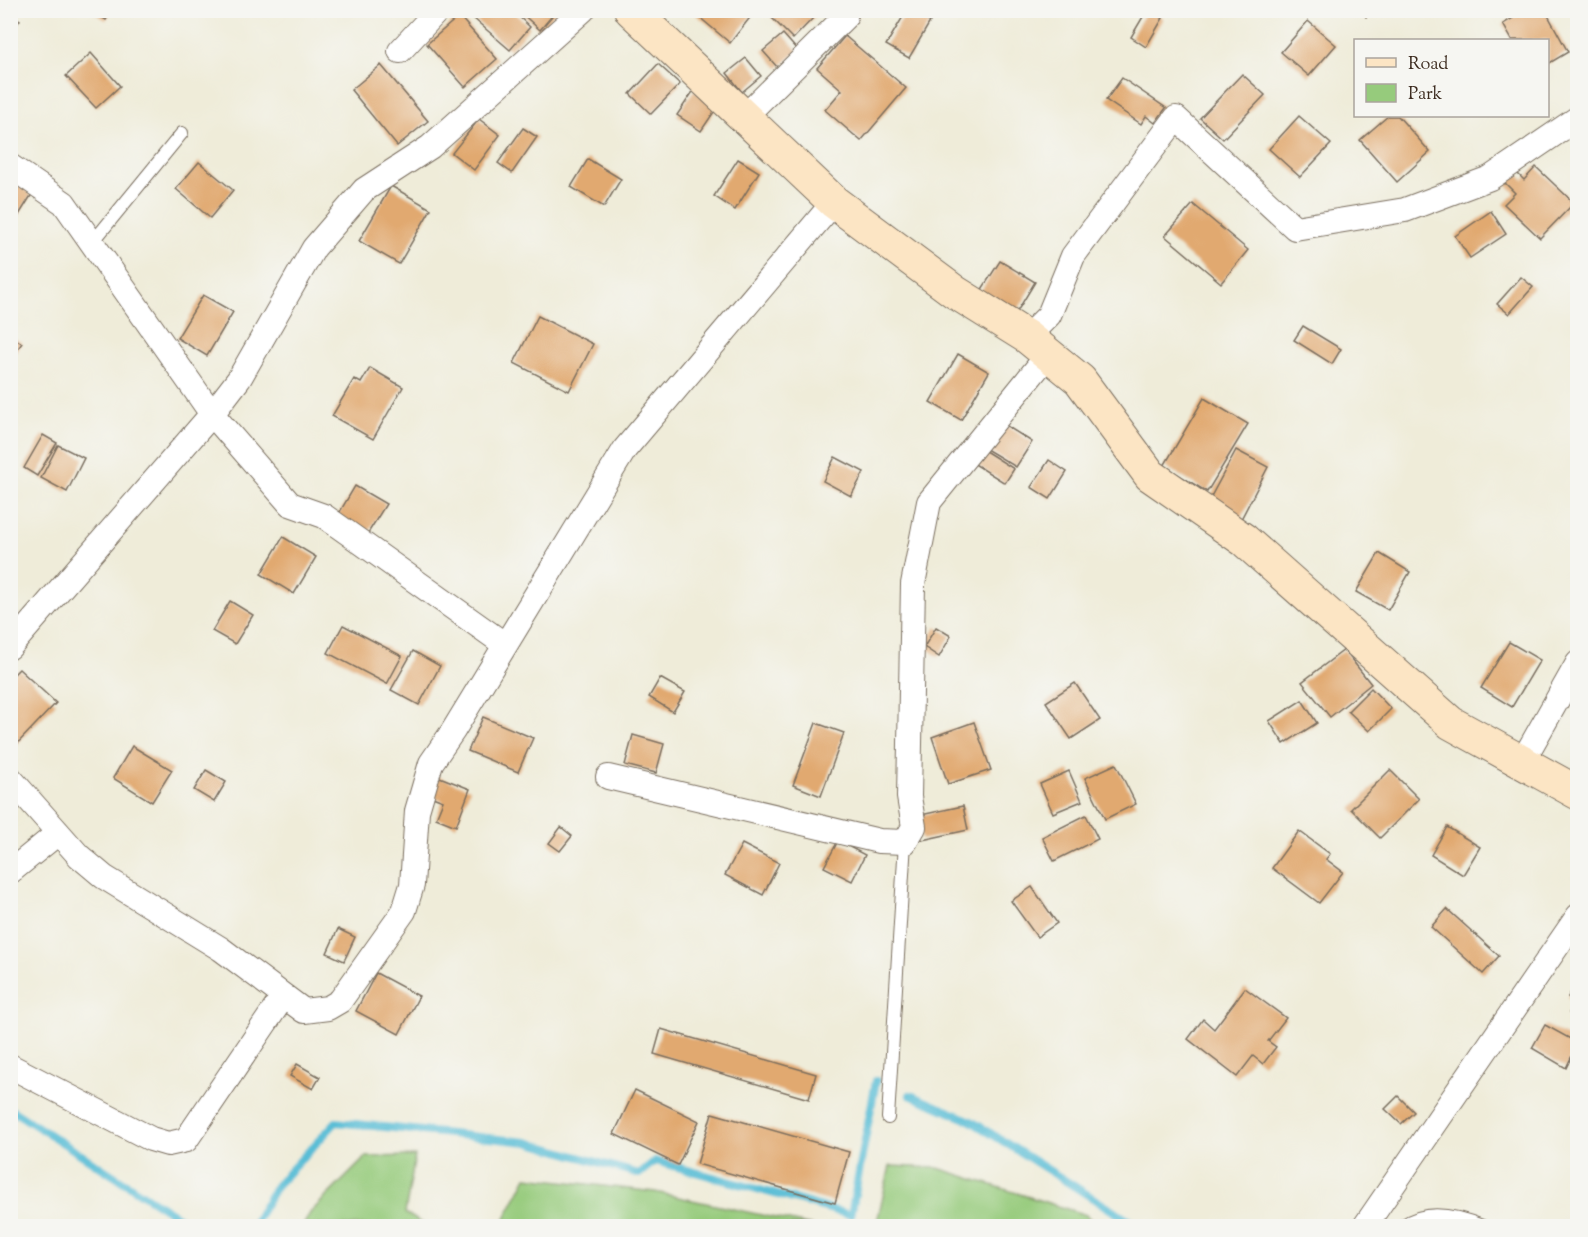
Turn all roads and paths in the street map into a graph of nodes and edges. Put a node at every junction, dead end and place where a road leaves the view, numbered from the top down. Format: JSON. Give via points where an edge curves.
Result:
{"nodes":[{"id":1,"x":438,"y":10,"type":"edge"},
{"id":2,"x":583,"y":10,"type":"edge"},
{"id":3,"x":631,"y":10,"type":"edge"},
{"id":4,"x":845,"y":10,"type":"edge"},
{"id":5,"x":400,"y":51,"type":"dead end"},
{"id":6,"x":745,"y":116,"type":"junction"},
{"id":7,"x":1578,"y":118,"type":"edge"},
{"id":8,"x":182,"y":133,"type":"dead end"},
{"id":9,"x":10,"y":166,"type":"edge"},
{"id":10,"x":834,"y":202,"type":"junction"},
{"id":11,"x":92,"y":243,"type":"junction"},
{"id":12,"x":1037,"y":346,"type":"junction"},
{"id":13,"x":212,"y":414,"type":"junction"},
{"id":14,"x":504,"y":644,"type":"junction"},
{"id":15,"x":10,"y":647,"type":"edge"},
{"id":16,"x":1578,"y":663,"type":"edge"},
{"id":17,"x":1522,"y":762,"type":"junction"},
{"id":18,"x":608,"y":777,"type":"dead end"},
{"id":19,"x":10,"y":778,"type":"edge"},
{"id":20,"x":1578,"y":793,"type":"edge"},
{"id":21,"x":58,"y":833,"type":"junction"},
{"id":22,"x":905,"y":842,"type":"junction"},
{"id":23,"x":10,"y":872,"type":"edge"},
{"id":24,"x":1578,"y":916,"type":"edge"},
{"id":25,"x":284,"y":997,"type":"junction"},
{"id":26,"x":10,"y":1066,"type":"edge"},
{"id":27,"x":888,"y":1118,"type":"dead end"},
{"id":28,"x":1365,"y":1227,"type":"edge"},
{"id":29,"x":1402,"y":1227,"type":"edge"},
{"id":30,"x":1482,"y":1227,"type":"edge"}],
"edges":[{"from":1,"to":5,"type":"street"},
{"from":2,"to":13,"type":"street","via":[[430,147],[364,190],[314,248],[238,378]]},
{"from":3,"to":6,"type":"street"},
{"from":4,"to":6,"type":"street","via":[[845,17]]},
{"from":6,"to":10,"type":"street"},
{"from":7,"to":12,"type":"street","via":[[1490,178],[1404,210],[1295,228],[1176,118],[1072,256]]},
{"from":8,"to":11,"type":"lane"},
{"from":9,"to":11,"type":"street","via":[[64,203]]},
{"from":10,"to":12,"type":"street"},
{"from":10,"to":14,"type":"street","via":[[624,448]]},
{"from":11,"to":13,"type":"street"},
{"from":12,"to":17,"type":"street","via":[[1080,380],[1150,475],[1244,540],[1451,723]]},
{"from":12,"to":22,"type":"street","via":[[929,502],[913,584],[909,797],[914,826]]},
{"from":13,"to":14,"type":"street","via":[[290,504],[324,516]]},
{"from":13,"to":15,"type":"street"},
{"from":14,"to":25,"type":"street","via":[[431,763],[417,811],[412,885],[404,911],[340,1001],[328,1008],[304,1011]]},
{"from":16,"to":17,"type":"street"},
{"from":17,"to":20,"type":"street"},
{"from":18,"to":22,"type":"street","via":[[879,841]]},
{"from":19,"to":21,"type":"street"},
{"from":21,"to":23,"type":"street"},
{"from":21,"to":25,"type":"street","via":[[104,876],[221,949]]},
{"from":22,"to":27,"type":"lane"},
{"from":24,"to":28,"type":"street"},
{"from":25,"to":26,"type":"street","via":[[186,1140],[168,1144],[151,1139]]},
{"from":29,"to":30,"type":"lane","via":[[1412,1218],[1441,1214]]}]}
